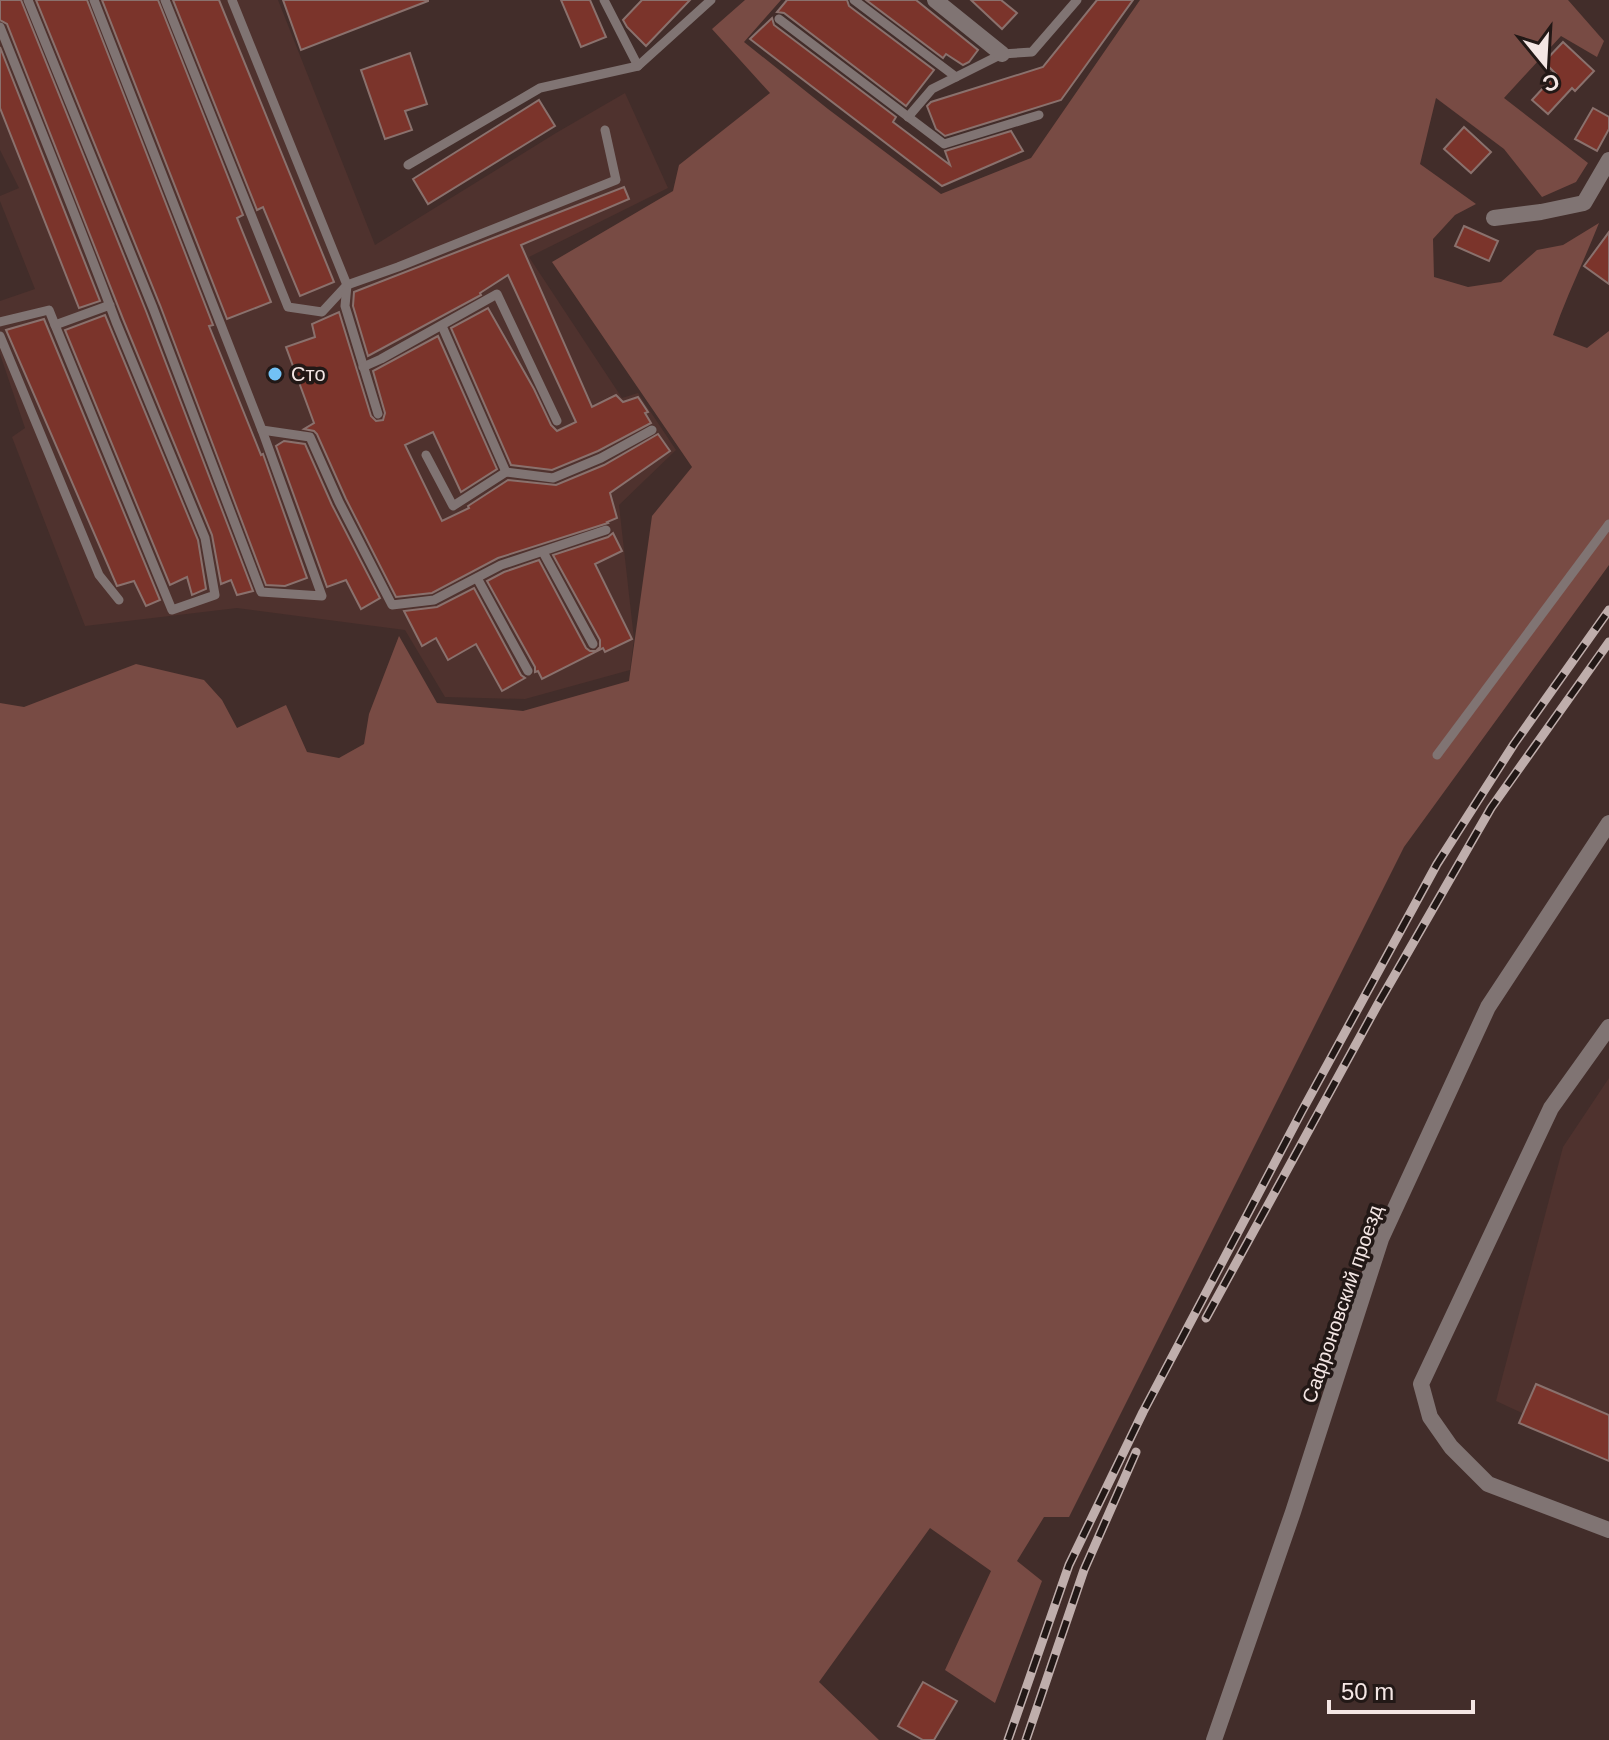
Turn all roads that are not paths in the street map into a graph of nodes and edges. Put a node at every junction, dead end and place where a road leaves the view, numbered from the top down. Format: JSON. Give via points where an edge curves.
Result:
{"nodes":[{"id":1,"x":28,"y":0,"type":"edge"},
{"id":2,"x":94,"y":0,"type":"edge"},
{"id":3,"x":165,"y":0,"type":"edge"},
{"id":4,"x":232,"y":0,"type":"edge"},
{"id":5,"x":604,"y":0,"type":"edge"},
{"id":6,"x":711,"y":0,"type":"edge"},
{"id":7,"x":854,"y":0,"type":"edge"},
{"id":8,"x":935,"y":0,"type":"edge"},
{"id":9,"x":1077,"y":0,"type":"edge"},
{"id":10,"x":779,"y":19,"type":"dead end"},
{"id":11,"x":0,"y":27,"type":"edge"},
{"id":12,"x":1002,"y":54,"type":"junction"},
{"id":13,"x":638,"y":66,"type":"junction"},
{"id":14,"x":956,"y":77,"type":"junction"},
{"id":15,"x":1039,"y":115,"type":"dead end"},
{"id":16,"x":908,"y":117,"type":"junction"},
{"id":17,"x":605,"y":130,"type":"dead end"},
{"id":18,"x":1609,"y":160,"type":"edge"},
{"id":19,"x":408,"y":165,"type":"dead end"},
{"id":20,"x":1494,"y":218,"type":"dead end"},
{"id":21,"x":347,"y":285,"type":"junction"},
{"id":22,"x":110,"y":305,"type":"junction"},
{"id":23,"x":0,"y":322,"type":"edge"},
{"id":24,"x":55,"y":325,"type":"junction"},
{"id":25,"x":442,"y":326,"type":"junction"},
{"id":26,"x":0,"y":336,"type":"edge"},
{"id":27,"x":363,"y":367,"type":"junction"},
{"id":28,"x":378,"y":414,"type":"dead end"},
{"id":29,"x":557,"y":421,"type":"dead end"},
{"id":30,"x":262,"y":430,"type":"junction"},
{"id":31,"x":652,"y":430,"type":"dead end"},
{"id":32,"x":426,"y":455,"type":"dead end"},
{"id":33,"x":506,"y":472,"type":"junction"},
{"id":34,"x":1609,"y":524,"type":"edge"},
{"id":35,"x":606,"y":530,"type":"dead end"},
{"id":36,"x":543,"y":552,"type":"junction"},
{"id":37,"x":477,"y":578,"type":"junction"},
{"id":38,"x":119,"y":600,"type":"dead end"},
{"id":39,"x":593,"y":644,"type":"dead end"},
{"id":40,"x":528,"y":671,"type":"dead end"},
{"id":41,"x":1437,"y":755,"type":"dead end"},
{"id":42,"x":1609,"y":823,"type":"edge"},
{"id":43,"x":1609,"y":1027,"type":"edge"},
{"id":44,"x":1609,"y":1530,"type":"edge"},
{"id":45,"x":1214,"y":1740,"type":"edge"}],
"edges":[{"from":1,"to":30,"type":"lane","via":[[261,592],[322,596]]},
{"from":2,"to":30,"type":"lane"},
{"from":3,"to":21,"type":"lane","via":[[288,307],[322,312]]},
{"from":4,"to":21,"type":"lane"},
{"from":5,"to":13,"type":"lane"},
{"from":6,"to":13,"type":"lane"},
{"from":7,"to":14,"type":"lane"},
{"from":8,"to":12,"type":"street"},
{"from":9,"to":12,"type":"lane","via":[[1032,52]]},
{"from":10,"to":16,"type":"lane"},
{"from":11,"to":22,"type":"lane"},
{"from":12,"to":14,"type":"lane"},
{"from":13,"to":19,"type":"lane","via":[[540,88]]},
{"from":14,"to":16,"type":"lane","via":[[932,89]]},
{"from":15,"to":16,"type":"lane","via":[[944,144]]},
{"from":17,"to":21,"type":"lane","via":[[616,180]]},
{"from":18,"to":20,"type":"street","via":[[1584,203]]},
{"from":21,"to":27,"type":"lane","via":[[345,306]]},
{"from":22,"to":24,"type":"lane"},
{"from":22,"to":24,"type":"lane","via":[[205,538],[215,595],[172,610]]},
{"from":23,"to":24,"type":"lane","via":[[49,310]]},
{"from":25,"to":27,"type":"lane"},
{"from":25,"to":29,"type":"lane","via":[[497,294]]},
{"from":25,"to":33,"type":"lane"},
{"from":26,"to":38,"type":"lane","via":[[99,575]]},
{"from":27,"to":28,"type":"lane"},
{"from":30,"to":37,"type":"lane","via":[[310,437],[392,605],[434,600]]},
{"from":31,"to":33,"type":"lane","via":[[553,478]]},
{"from":32,"to":33,"type":"lane","via":[[453,506]]},
{"from":34,"to":41,"type":"lane"},
{"from":35,"to":36,"type":"lane"},
{"from":36,"to":37,"type":"lane"},
{"from":36,"to":39,"type":"lane"},
{"from":37,"to":40,"type":"lane"},
{"from":42,"to":45,"type":"street","name":"Сафроновский проезд","via":[[1488,1007],[1381,1239]]},
{"from":43,"to":44,"type":"street","via":[[1551,1108],[1421,1384],[1430,1417],[1488,1484]]}]}
